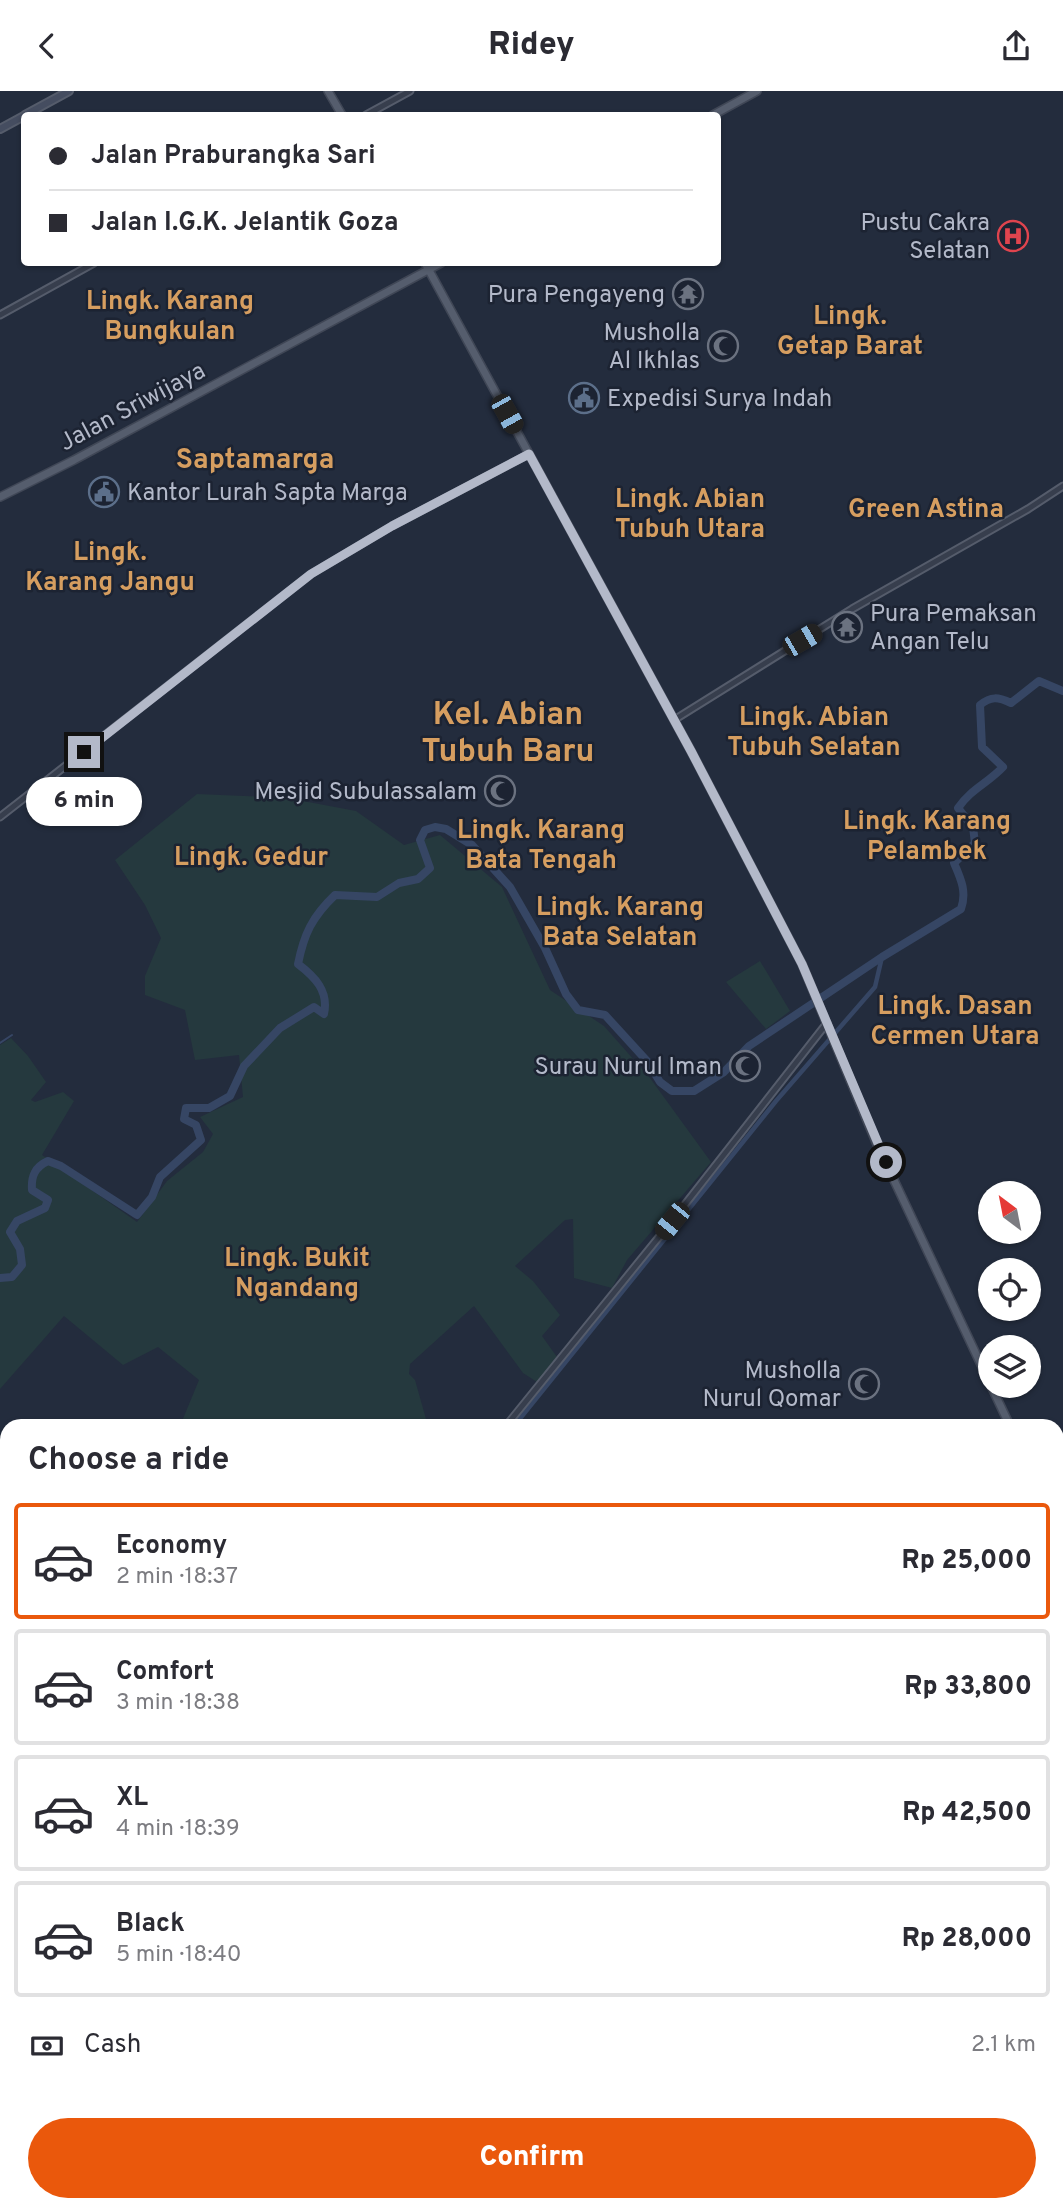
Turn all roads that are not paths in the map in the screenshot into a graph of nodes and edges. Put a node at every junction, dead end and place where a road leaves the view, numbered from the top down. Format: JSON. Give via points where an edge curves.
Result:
{"nodes":[{"id":1,"x":69,"y":91,"type":"edge"},
{"id":2,"x":328,"y":91,"type":"edge"},
{"id":3,"x":410,"y":91,"type":"edge"},
{"id":4,"x":757,"y":91,"type":"edge"},
{"id":5,"x":32,"y":112,"type":"edge"},
{"id":6,"x":340,"y":112,"type":"edge"},
{"id":7,"x":372,"y":112,"type":"edge"},
{"id":8,"x":718,"y":112,"type":"edge"},
{"id":9,"x":21,"y":118,"type":"edge"},
{"id":10,"x":0,"y":129,"type":"edge"},
{"id":11,"x":88,"y":266,"type":"edge"},
{"id":12,"x":427,"y":266,"type":"edge"},
{"id":13,"x":0,"y":315,"type":"edge"},
{"id":14,"x":529,"y":454,"type":"junction"},
{"id":15,"x":1063,"y":486,"type":"edge"},
{"id":16,"x":0,"y":497,"type":"edge"},
{"id":17,"x":674,"y":720,"type":"junction"},
{"id":18,"x":0,"y":817,"type":"edge"},
{"id":19,"x":827,"y":1023,"type":"junction"},
{"id":20,"x":512,"y":1419,"type":"edge"},
{"id":21,"x":1007,"y":1419,"type":"edge"}],
"edges":[{"from":1,"to":5,"type":"main road"},
{"from":2,"to":6,"type":"main road"},
{"from":3,"to":7,"type":"street"},
{"from":4,"to":8,"type":"main road"},
{"from":9,"to":10,"type":"main road"},
{"from":11,"to":13,"type":"street"},
{"from":12,"to":14,"type":"main road"},
{"from":12,"to":16,"type":"main road","name":"Jalan Sriwijaya"},
{"from":14,"to":17,"type":"main road"},
{"from":14,"to":18,"type":"street","via":[[311,574]]},
{"from":15,"to":17,"type":"street","via":[[852,608]]},
{"from":17,"to":19,"type":"main road","via":[[768,897]]},
{"from":19,"to":20,"type":"street"},
{"from":19,"to":21,"type":"main road","via":[[876,1142]]}]}
